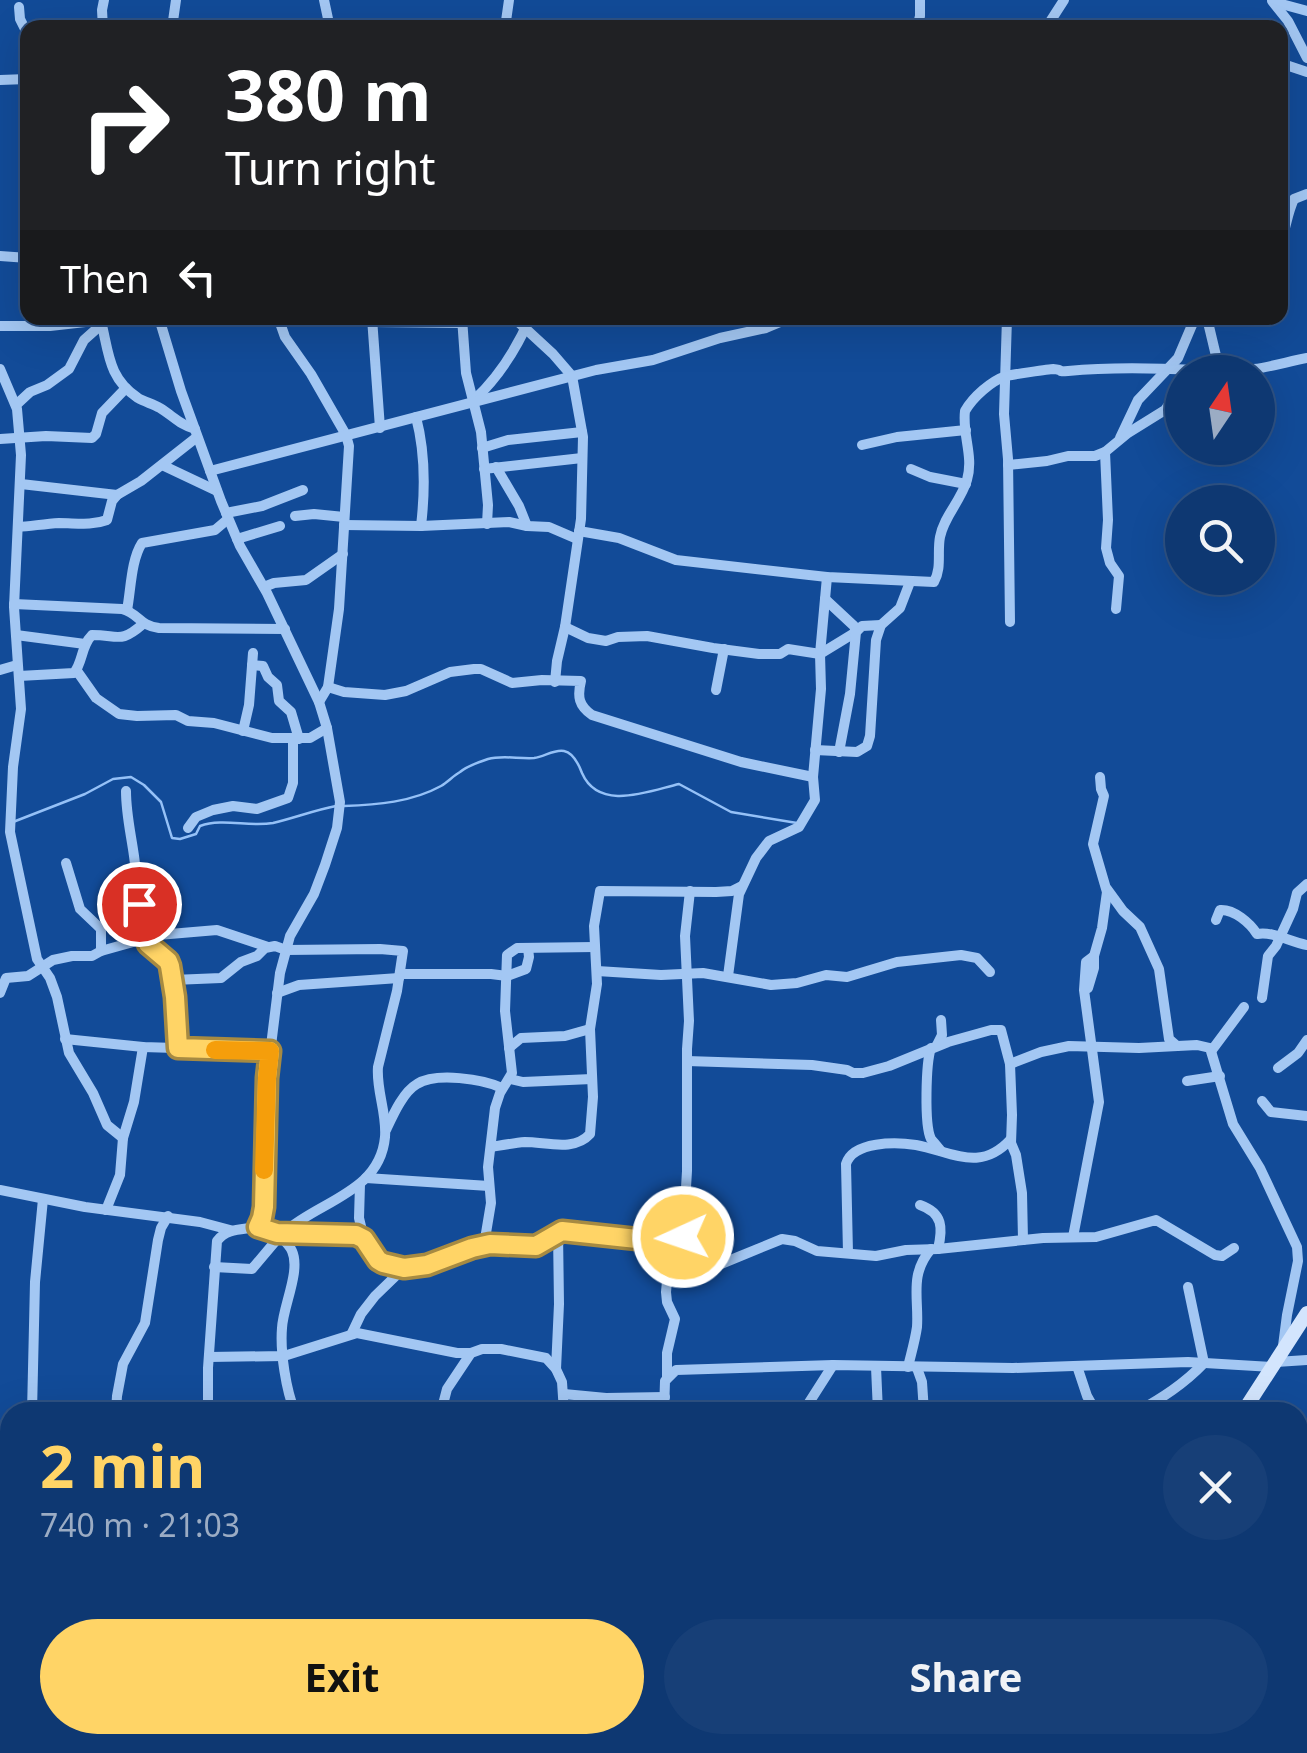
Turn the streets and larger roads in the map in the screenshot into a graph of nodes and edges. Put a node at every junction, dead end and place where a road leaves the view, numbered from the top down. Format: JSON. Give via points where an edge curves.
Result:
{"nodes":[{"id":1,"x":1270,"y":1,"type":"edge"},
{"id":2,"x":19,"y":7,"type":"dead end"},
{"id":3,"x":1307,"y":11,"type":"edge"},
{"id":4,"x":21,"y":20,"type":"edge"},
{"id":5,"x":1286,"y":20,"type":"edge"},
{"id":6,"x":1288,"y":22,"type":"edge"},
{"id":7,"x":1307,"y":58,"type":"edge"},
{"id":8,"x":1307,"y":194,"type":"edge"},
{"id":9,"x":1288,"y":212,"type":"edge"},
{"id":10,"x":49,"y":325,"type":"edge"},
{"id":11,"x":99,"y":325,"type":"edge"},
{"id":12,"x":104,"y":325,"type":"edge"},
{"id":13,"x":162,"y":325,"type":"edge"},
{"id":14,"x":281,"y":325,"type":"edge"},
{"id":15,"x":372,"y":325,"type":"edge"},
{"id":16,"x":462,"y":325,"type":"edge"},
{"id":17,"x":527,"y":325,"type":"edge"},
{"id":18,"x":530,"y":325,"type":"edge"},
{"id":19,"x":773,"y":325,"type":"edge"},
{"id":20,"x":1008,"y":325,"type":"edge"},
{"id":21,"x":1192,"y":325,"type":"edge"},
{"id":22,"x":1209,"y":325,"type":"edge"},
{"id":23,"x":0,"y":326,"type":"edge"},
{"id":24,"x":1179,"y":355,"type":"edge"},
{"id":25,"x":1216,"y":355,"type":"edge"},
{"id":26,"x":1307,"y":358,"type":"edge"},
{"id":27,"x":1275,"y":365,"type":"edge"},
{"id":28,"x":1165,"y":368,"type":"edge"},
{"id":29,"x":0,"y":369,"type":"edge"},
{"id":30,"x":1165,"y":371,"type":"edge"},
{"id":31,"x":572,"y":376,"type":"junction"},
{"id":32,"x":1004,"y":376,"type":"junction"},
{"id":33,"x":126,"y":388,"type":"junction"},
{"id":34,"x":472,"y":402,"type":"junction"},
{"id":35,"x":16,"y":405,"type":"junction"},
{"id":36,"x":1165,"y":410,"type":"edge"},
{"id":37,"x":416,"y":418,"type":"junction"},
{"id":38,"x":380,"y":428,"type":"junction"},
{"id":39,"x":966,"y":430,"type":"junction"},
{"id":40,"x":582,"y":432,"type":"junction"},
{"id":41,"x":196,"y":433,"type":"junction"},
{"id":42,"x":346,"y":435,"type":"junction"},
{"id":43,"x":0,"y":439,"type":"edge"},
{"id":44,"x":20,"y":439,"type":"junction"},
{"id":45,"x":1119,"y":440,"type":"junction"},
{"id":46,"x":862,"y":444,"type":"dead end"},
{"id":47,"x":482,"y":448,"type":"junction"},
{"id":48,"x":1105,"y":452,"type":"junction"},
{"id":49,"x":582,"y":458,"type":"junction"},
{"id":50,"x":162,"y":465,"type":"junction"},
{"id":51,"x":1008,"y":465,"type":"junction"},
{"id":52,"x":490,"y":468,"type":"junction"},
{"id":53,"x":910,"y":469,"type":"dead end"},
{"id":54,"x":210,"y":471,"type":"junction"},
{"id":55,"x":21,"y":484,"type":"junction"},
{"id":56,"x":966,"y":484,"type":"junction"},
{"id":57,"x":303,"y":490,"type":"dead end"},
{"id":58,"x":217,"y":492,"type":"junction"},
{"id":59,"x":117,"y":495,"type":"junction"},
{"id":60,"x":227,"y":516,"type":"junction"},
{"id":61,"x":294,"y":516,"type":"dead end"},
{"id":62,"x":344,"y":521,"type":"junction"},
{"id":63,"x":488,"y":524,"type":"junction"},
{"id":64,"x":18,"y":526,"type":"junction"},
{"id":65,"x":280,"y":526,"type":"dead end"},
{"id":66,"x":421,"y":526,"type":"junction"},
{"id":67,"x":526,"y":526,"type":"junction"},
{"id":68,"x":578,"y":535,"type":"junction"},
{"id":69,"x":237,"y":539,"type":"junction"},
{"id":70,"x":16,"y":550,"type":"junction"},
{"id":71,"x":343,"y":554,"type":"junction"},
{"id":72,"x":3,"y":555,"type":"dead end"},
{"id":73,"x":827,"y":576,"type":"junction"},
{"id":74,"x":910,"y":582,"type":"junction"},
{"id":75,"x":264,"y":587,"type":"junction"},
{"id":76,"x":824,"y":600,"type":"junction"},
{"id":77,"x":14,"y":604,"type":"junction"},
{"id":78,"x":1116,"y":609,"type":"dead end"},
{"id":79,"x":127,"y":610,"type":"junction"},
{"id":80,"x":1010,"y":622,"type":"dead end"},
{"id":81,"x":142,"y":624,"type":"junction"},
{"id":82,"x":881,"y":625,"type":"junction"},
{"id":83,"x":566,"y":627,"type":"junction"},
{"id":84,"x":285,"y":629,"type":"junction"},
{"id":85,"x":856,"y":632,"type":"junction"},
{"id":86,"x":16,"y":635,"type":"junction"},
{"id":87,"x":85,"y":644,"type":"junction"},
{"id":88,"x":724,"y":649,"type":"junction"},
{"id":89,"x":820,"y":654,"type":"junction"},
{"id":90,"x":0,"y":670,"type":"edge"},
{"id":91,"x":18,"y":671,"type":"junction"},
{"id":92,"x":77,"y":671,"type":"junction"},
{"id":93,"x":556,"y":682,"type":"junction"},
{"id":94,"x":328,"y":687,"type":"junction"},
{"id":95,"x":716,"y":690,"type":"dead end"},
{"id":96,"x":319,"y":702,"type":"junction"},
{"id":97,"x":327,"y":728,"type":"junction"},
{"id":98,"x":243,"y":731,"type":"junction"},
{"id":99,"x":296,"y":739,"type":"junction"},
{"id":100,"x":815,"y":750,"type":"junction"},
{"id":101,"x":840,"y":752,"type":"junction"},
{"id":102,"x":7,"y":769,"type":"edge"},
{"id":103,"x":813,"y":776,"type":"junction"},
{"id":104,"x":1100,"y":776,"type":"dead end"},
{"id":105,"x":126,"y":791,"type":"dead end"},
{"id":106,"x":5,"y":793,"type":"edge"},
{"id":107,"x":188,"y":828,"type":"dead end"},
{"id":108,"x":66,"y":863,"type":"dead end"},
{"id":109,"x":1307,"y":884,"type":"edge"},
{"id":110,"x":742,"y":886,"type":"junction"},
{"id":111,"x":1107,"y":888,"type":"junction"},
{"id":112,"x":690,"y":891,"type":"junction"},
{"id":113,"x":139,"y":904,"type":"junction"},
{"id":114,"x":1216,"y":920,"type":"dead end"},
{"id":115,"x":1280,"y":937,"type":"junction"},
{"id":116,"x":142,"y":939,"type":"junction"},
{"id":117,"x":1307,"y":944,"type":"edge"},
{"id":118,"x":268,"y":946,"type":"junction"},
{"id":119,"x":594,"y":947,"type":"junction"},
{"id":120,"x":528,"y":948,"type":"junction"},
{"id":121,"x":286,"y":950,"type":"junction"},
{"id":122,"x":101,"y":951,"type":"junction"},
{"id":123,"x":41,"y":966,"type":"junction"},
{"id":124,"x":597,"y":972,"type":"junction"},
{"id":125,"x":990,"y":972,"type":"dead end"},
{"id":126,"x":686,"y":974,"type":"junction"},
{"id":127,"x":400,"y":976,"type":"junction"},
{"id":128,"x":506,"y":976,"type":"junction"},
{"id":129,"x":728,"y":976,"type":"junction"},
{"id":130,"x":173,"y":980,"type":"junction"},
{"id":131,"x":0,"y":993,"type":"edge"},
{"id":132,"x":277,"y":993,"type":"junction"},
{"id":133,"x":1262,"y":998,"type":"dead end"},
{"id":134,"x":1244,"y":1008,"type":"dead end"},
{"id":135,"x":1088,"y":1016,"type":"junction"},
{"id":136,"x":941,"y":1020,"type":"dead end"},
{"id":137,"x":590,"y":1029,"type":"junction"},
{"id":138,"x":65,"y":1039,"type":"junction"},
{"id":139,"x":1307,"y":1040,"type":"edge"},
{"id":140,"x":1070,"y":1046,"type":"junction"},
{"id":141,"x":1178,"y":1046,"type":"junction"},
{"id":142,"x":143,"y":1047,"type":"junction"},
{"id":143,"x":933,"y":1047,"type":"junction"},
{"id":144,"x":1090,"y":1047,"type":"junction"},
{"id":145,"x":1116,"y":1047,"type":"junction"},
{"id":146,"x":178,"y":1048,"type":"junction"},
{"id":147,"x":510,"y":1048,"type":"junction"},
{"id":148,"x":1212,"y":1050,"type":"junction"},
{"id":149,"x":270,"y":1051,"type":"junction"},
{"id":150,"x":687,"y":1060,"type":"junction"},
{"id":151,"x":1010,"y":1064,"type":"junction"},
{"id":152,"x":1278,"y":1068,"type":"dead end"},
{"id":153,"x":1220,"y":1076,"type":"junction"},
{"id":154,"x":592,"y":1080,"type":"junction"},
{"id":155,"x":1187,"y":1080,"type":"dead end"},
{"id":156,"x":506,"y":1084,"type":"junction"},
{"id":157,"x":1262,"y":1101,"type":"dead end"},
{"id":158,"x":1307,"y":1116,"type":"edge"},
{"id":159,"x":386,"y":1130,"type":"junction"},
{"id":160,"x":123,"y":1138,"type":"junction"},
{"id":161,"x":1011,"y":1140,"type":"junction"},
{"id":162,"x":492,"y":1147,"type":"junction"},
{"id":163,"x":942,"y":1152,"type":"junction"},
{"id":164,"x":999,"y":1152,"type":"junction"},
{"id":165,"x":1015,"y":1152,"type":"junction"},
{"id":166,"x":363,"y":1181,"type":"junction"},
{"id":167,"x":490,"y":1186,"type":"junction"},
{"id":168,"x":0,"y":1190,"type":"edge"},
{"id":169,"x":43,"y":1199,"type":"junction"},
{"id":170,"x":920,"y":1205,"type":"dead end"},
{"id":171,"x":106,"y":1210,"type":"junction"},
{"id":172,"x":168,"y":1216,"type":"junction"},
{"id":173,"x":258,"y":1227,"type":"junction"},
{"id":174,"x":232,"y":1230,"type":"junction"},
{"id":175,"x":558,"y":1232,"type":"junction"},
{"id":176,"x":281,"y":1234,"type":"junction"},
{"id":177,"x":683,"y":1237,"type":"junction"},
{"id":178,"x":1073,"y":1237,"type":"junction"},
{"id":179,"x":364,"y":1239,"type":"junction"},
{"id":180,"x":1023,"y":1240,"type":"junction"},
{"id":181,"x":665,"y":1242,"type":"junction"},
{"id":182,"x":484,"y":1245,"type":"junction"},
{"id":183,"x":1234,"y":1248,"type":"dead end"},
{"id":184,"x":906,"y":1250,"type":"junction"},
{"id":185,"x":934,"y":1250,"type":"junction"},
{"id":186,"x":848,"y":1253,"type":"junction"},
{"id":187,"x":692,"y":1258,"type":"junction"},
{"id":188,"x":214,"y":1267,"type":"junction"},
{"id":189,"x":404,"y":1268,"type":"junction"},
{"id":190,"x":919,"y":1269,"type":"junction"},
{"id":191,"x":1188,"y":1287,"type":"dead end"},
{"id":192,"x":1307,"y":1313,"type":"edge"},
{"id":193,"x":352,"y":1333,"type":"junction"},
{"id":194,"x":472,"y":1353,"type":"junction"},
{"id":195,"x":284,"y":1356,"type":"junction"},
{"id":196,"x":209,"y":1357,"type":"junction"},
{"id":197,"x":1277,"y":1360,"type":"junction"},
{"id":198,"x":1307,"y":1360,"type":"edge"},
{"id":199,"x":1204,"y":1363,"type":"junction"},
{"id":200,"x":833,"y":1365,"type":"junction"},
{"id":201,"x":1077,"y":1366,"type":"junction"},
{"id":202,"x":876,"y":1367,"type":"junction"},
{"id":203,"x":913,"y":1368,"type":"junction"},
{"id":204,"x":556,"y":1369,"type":"junction"},
{"id":205,"x":667,"y":1377,"type":"junction"},
{"id":206,"x":564,"y":1394,"type":"junction"},
{"id":207,"x":665,"y":1397,"type":"junction"},
{"id":208,"x":32,"y":1402,"type":"edge"},
{"id":209,"x":116,"y":1402,"type":"edge"},
{"id":210,"x":208,"y":1402,"type":"edge"},
{"id":211,"x":292,"y":1402,"type":"edge"},
{"id":212,"x":444,"y":1402,"type":"edge"},
{"id":213,"x":564,"y":1402,"type":"edge"},
{"id":214,"x":665,"y":1402,"type":"edge"},
{"id":215,"x":810,"y":1402,"type":"edge"},
{"id":216,"x":878,"y":1402,"type":"edge"},
{"id":217,"x":923,"y":1402,"type":"edge"},
{"id":218,"x":1089,"y":1402,"type":"edge"},
{"id":219,"x":1155,"y":1402,"type":"edge"},
{"id":220,"x":1250,"y":1402,"type":"edge"}],
"edges":[{"from":1,"to":3,"type":"street"},
{"from":1,"to":5,"type":"street"},
{"from":2,"to":4,"type":"street"},
{"from":6,"to":7,"type":"street"},
{"from":8,"to":9,"type":"street"},
{"from":10,"to":23,"type":"street"},
{"from":11,"to":35,"type":"street","via":[[64,374]]},
{"from":12,"to":33,"type":"street","via":[[114,372]]},
{"from":13,"to":41,"type":"street"},
{"from":14,"to":42,"type":"street"},
{"from":15,"to":38,"type":"street"},
{"from":16,"to":34,"type":"street"},
{"from":17,"to":34,"type":"street","via":[[505,365]]},
{"from":18,"to":31,"type":"street"},
{"from":19,"to":31,"type":"street"},
{"from":20,"to":32,"type":"street"},
{"from":21,"to":24,"type":"street"},
{"from":22,"to":25,"type":"street"},
{"from":26,"to":27,"type":"street"},
{"from":28,"to":32,"type":"street"},
{"from":29,"to":35,"type":"street"},
{"from":30,"to":45,"type":"street","via":[[1138,400]]},
{"from":31,"to":34,"type":"street"},
{"from":31,"to":40,"type":"street"},
{"from":32,"to":39,"type":"street","via":[[969,404]]},
{"from":32,"to":51,"type":"street"},
{"from":33,"to":41,"type":"street"},
{"from":33,"to":44,"type":"street","via":[[102,413],[92,438]]},
{"from":34,"to":37,"type":"street"},
{"from":34,"to":47,"type":"street"},
{"from":35,"to":44,"type":"street"},
{"from":36,"to":45,"type":"street"},
{"from":37,"to":38,"type":"street"},
{"from":37,"to":66,"type":"street"},
{"from":38,"to":42,"type":"street"},
{"from":39,"to":46,"type":"street"},
{"from":39,"to":56,"type":"street"},
{"from":40,"to":47,"type":"street"},
{"from":40,"to":49,"type":"street"},
{"from":41,"to":50,"type":"street"},
{"from":41,"to":54,"type":"street"},
{"from":42,"to":54,"type":"street"},
{"from":42,"to":62,"type":"street"},
{"from":43,"to":44,"type":"street"},
{"from":44,"to":55,"type":"street"},
{"from":45,"to":48,"type":"street"},
{"from":47,"to":52,"type":"street"},
{"from":48,"to":51,"type":"street"},
{"from":48,"to":78,"type":"street","via":[[1106,548],[1119,576]]},
{"from":49,"to":52,"type":"street"},
{"from":49,"to":68,"type":"street"},
{"from":50,"to":58,"type":"street"},
{"from":50,"to":59,"type":"street"},
{"from":51,"to":80,"type":"street"},
{"from":52,"to":63,"type":"street"},
{"from":52,"to":67,"type":"street"},
{"from":53,"to":56,"type":"street"},
{"from":54,"to":58,"type":"street"},
{"from":55,"to":59,"type":"street"},
{"from":55,"to":64,"type":"street"},
{"from":56,"to":74,"type":"street","via":[[944,523],[937,578]]},
{"from":57,"to":60,"type":"street"},
{"from":58,"to":60,"type":"street"},
{"from":59,"to":64,"type":"street","via":[[103,522]]},
{"from":60,"to":69,"type":"street"},
{"from":60,"to":79,"type":"street","via":[[215,530],[142,543]]},
{"from":61,"to":62,"type":"street"},
{"from":62,"to":66,"type":"street"},
{"from":62,"to":71,"type":"street"},
{"from":63,"to":66,"type":"street"},
{"from":63,"to":67,"type":"street"},
{"from":64,"to":70,"type":"street"},
{"from":65,"to":69,"type":"street"},
{"from":67,"to":68,"type":"street"},
{"from":68,"to":73,"type":"street","via":[[620,538],[676,560]]},
{"from":68,"to":83,"type":"street"},
{"from":69,"to":75,"type":"street"},
{"from":70,"to":72,"type":"street"},
{"from":70,"to":77,"type":"street"},
{"from":71,"to":75,"type":"street","via":[[306,580]]},
{"from":71,"to":94,"type":"street"},
{"from":73,"to":74,"type":"street"},
{"from":73,"to":76,"type":"street"},
{"from":74,"to":82,"type":"street","via":[[900,608]]},
{"from":75,"to":84,"type":"street"},
{"from":76,"to":85,"type":"street"},
{"from":76,"to":89,"type":"street"},
{"from":77,"to":79,"type":"street"},
{"from":77,"to":86,"type":"street"},
{"from":79,"to":81,"type":"street"},
{"from":81,"to":84,"type":"street"},
{"from":81,"to":87,"type":"street","via":[[130,636],[92,635]]},
{"from":82,"to":85,"type":"street"},
{"from":82,"to":101,"type":"street","via":[[869,740],[864,749]]},
{"from":83,"to":88,"type":"street","via":[[597,640],[647,636]]},
{"from":83,"to":93,"type":"street"},
{"from":84,"to":96,"type":"street"},
{"from":85,"to":89,"type":"street"},
{"from":85,"to":101,"type":"street"},
{"from":86,"to":87,"type":"street"},
{"from":86,"to":91,"type":"street"},
{"from":87,"to":92,"type":"street"},
{"from":88,"to":89,"type":"street"},
{"from":88,"to":95,"type":"street"},
{"from":89,"to":100,"type":"street"},
{"from":90,"to":91,"type":"street"},
{"from":91,"to":92,"type":"street"},
{"from":91,"to":102,"type":"street","via":[[22,708]]},
{"from":92,"to":98,"type":"street","via":[[96,698],[119,714],[176,715]]},
{"from":93,"to":94,"type":"street","via":[[512,683],[474,669],[385,694]]},
{"from":93,"to":103,"type":"street","via":[[581,682],[584,710],[605,720],[741,762]]},
{"from":94,"to":96,"type":"street"},
{"from":96,"to":97,"type":"street"},
{"from":97,"to":99,"type":"street"},
{"from":97,"to":121,"type":"street","via":[[339,806],[336,832]]},
{"from":98,"to":99,"type":"street"},
{"from":98,"to":99,"type":"street","via":[[253,659],[276,683]]},
{"from":99,"to":107,"type":"street","via":[[288,798],[257,809],[213,810]]},
{"from":100,"to":101,"type":"street"},
{"from":100,"to":103,"type":"street"},
{"from":102,"to":106,"type":"street"},
{"from":103,"to":110,"type":"street","via":[[813,806],[799,828],[760,850]]},
{"from":104,"to":111,"type":"street","via":[[1104,796],[1093,844]]},
{"from":105,"to":113,"type":"street"},
{"from":106,"to":123,"type":"street"},
{"from":108,"to":122,"type":"street","via":[[80,909],[101,929]]},
{"from":109,"to":115,"type":"street"},
{"from":110,"to":112,"type":"street"},
{"from":110,"to":129,"type":"street"},
{"from":111,"to":135,"type":"street"},
{"from":111,"to":141,"type":"street","via":[[1146,937],[1159,969],[1169,1039]]},
{"from":112,"to":119,"type":"street","via":[[600,891]]},
{"from":112,"to":126,"type":"street"},
{"from":113,"to":116,"type":"street"},
{"from":113,"to":116,"type":"street","via":[[114,919]]},
{"from":114,"to":115,"type":"street","via":[[1220,910],[1229,910],[1257,934]]},
{"from":115,"to":117,"type":"street"},
{"from":115,"to":133,"type":"street","via":[[1268,956]]},
{"from":116,"to":118,"type":"street","via":[[217,930]]},
{"from":116,"to":122,"type":"street"},
{"from":116,"to":130,"type":"street","via":[[168,961]]},
{"from":118,"to":121,"type":"street"},
{"from":118,"to":130,"type":"street","via":[[221,978]]},
{"from":119,"to":120,"type":"street"},
{"from":119,"to":124,"type":"street"},
{"from":120,"to":128,"type":"street","via":[[526,968]]},
{"from":120,"to":128,"type":"street","via":[[508,955]]},
{"from":121,"to":127,"type":"street","via":[[403,950]]},
{"from":121,"to":132,"type":"street"},
{"from":122,"to":123,"type":"street"},
{"from":123,"to":131,"type":"street","via":[[28,976],[6,978]]},
{"from":123,"to":138,"type":"street","via":[[57,996]]},
{"from":124,"to":126,"type":"street"},
{"from":124,"to":137,"type":"street"},
{"from":125,"to":129,"type":"street","via":[[978,958],[962,954],[786,984]]},
{"from":126,"to":129,"type":"street"},
{"from":126,"to":150,"type":"street"},
{"from":127,"to":128,"type":"street"},
{"from":127,"to":132,"type":"street"},
{"from":127,"to":159,"type":"street","via":[[377,1077]]},
{"from":128,"to":147,"type":"street"},
{"from":130,"to":146,"type":"street"},
{"from":132,"to":149,"type":"street"},
{"from":134,"to":148,"type":"street"},
{"from":135,"to":140,"type":"street"},
{"from":135,"to":144,"type":"street"},
{"from":135,"to":145,"type":"street","via":[[1098,1037]]},
{"from":136,"to":143,"type":"street","via":[[942,1035]]},
{"from":137,"to":147,"type":"street","via":[[521,1038]]},
{"from":137,"to":154,"type":"street"},
{"from":138,"to":142,"type":"street"},
{"from":138,"to":160,"type":"street","via":[[107,1125]]},
{"from":139,"to":152,"type":"street"},
{"from":140,"to":144,"type":"street"},
{"from":140,"to":151,"type":"street"},
{"from":141,"to":145,"type":"street"},
{"from":141,"to":148,"type":"street"},
{"from":142,"to":146,"type":"street"},
{"from":142,"to":160,"type":"street"},
{"from":143,"to":150,"type":"street","via":[[863,1073]]},
{"from":143,"to":151,"type":"street","via":[[998,1029]]},
{"from":143,"to":163,"type":"street","via":[[928,1129]]},
{"from":144,"to":145,"type":"street"},
{"from":144,"to":178,"type":"street","via":[[1099,1109]]},
{"from":146,"to":149,"type":"street"},
{"from":147,"to":156,"type":"street"},
{"from":148,"to":153,"type":"street"},
{"from":149,"to":173,"type":"street"},
{"from":150,"to":177,"type":"street"},
{"from":151,"to":161,"type":"street"},
{"from":153,"to":155,"type":"street"},
{"from":153,"to":197,"type":"street","via":[[1234,1124],[1297,1248]]},
{"from":154,"to":156,"type":"street"},
{"from":154,"to":162,"type":"street","via":[[587,1138]]},
{"from":156,"to":159,"type":"street","via":[[421,1082]]},
{"from":156,"to":162,"type":"street","via":[[495,1108]]},
{"from":157,"to":158,"type":"street","via":[[1271,1112]]},
{"from":159,"to":166,"type":"street"},
{"from":160,"to":171,"type":"street","via":[[120,1176]]},
{"from":161,"to":164,"type":"street"},
{"from":161,"to":165,"type":"street"},
{"from":162,"to":167,"type":"street"},
{"from":163,"to":164,"type":"street","via":[[978,1158]]},
{"from":163,"to":186,"type":"street","via":[[886,1145],[849,1154]]},
{"from":164,"to":165,"type":"street"},
{"from":165,"to":180,"type":"street"},
{"from":166,"to":167,"type":"street"},
{"from":166,"to":176,"type":"street"},
{"from":166,"to":179,"type":"street"},
{"from":167,"to":182,"type":"street"},
{"from":168,"to":169,"type":"street"},
{"from":169,"to":171,"type":"street"},
{"from":169,"to":208,"type":"street"},
{"from":170,"to":185,"type":"street","via":[[938,1218],[941,1238]]},
{"from":171,"to":172,"type":"street"},
{"from":172,"to":174,"type":"street"},
{"from":172,"to":209,"type":"street","via":[[160,1228],[145,1323],[123,1364]]},
{"from":173,"to":174,"type":"street"},
{"from":173,"to":176,"type":"street"},
{"from":174,"to":188,"type":"street","via":[[217,1241]]},
{"from":175,"to":181,"type":"street"},
{"from":175,"to":182,"type":"street","via":[[536,1246]]},
{"from":175,"to":204,"type":"street"},
{"from":176,"to":179,"type":"street"},
{"from":176,"to":188,"type":"street","via":[[252,1269]]},
{"from":176,"to":195,"type":"street","via":[[293,1254]]},
{"from":177,"to":181,"type":"street"},
{"from":177,"to":187,"type":"street"},
{"from":178,"to":180,"type":"street"},
{"from":178,"to":183,"type":"street","via":[[1156,1220],[1215,1256]]},
{"from":179,"to":189,"type":"street","via":[[378,1260]]},
{"from":180,"to":185,"type":"street"},
{"from":181,"to":187,"type":"street"},
{"from":181,"to":205,"type":"street","via":[[667,1302],[675,1319]]},
{"from":182,"to":189,"type":"street"},
{"from":184,"to":185,"type":"street"},
{"from":184,"to":186,"type":"street"},
{"from":184,"to":190,"type":"street"},
{"from":185,"to":190,"type":"street"},
{"from":186,"to":187,"type":"street","via":[[782,1240],[716,1266]]},
{"from":188,"to":196,"type":"street"},
{"from":189,"to":193,"type":"street"},
{"from":190,"to":203,"type":"street"},
{"from":191,"to":199,"type":"street"},
{"from":192,"to":197,"type":"street"},
{"from":193,"to":194,"type":"street"},
{"from":193,"to":195,"type":"street"},
{"from":194,"to":204,"type":"street","via":[[501,1348],[546,1358]]},
{"from":194,"to":212,"type":"street"},
{"from":195,"to":196,"type":"street"},
{"from":195,"to":211,"type":"street"},
{"from":196,"to":210,"type":"street"},
{"from":197,"to":198,"type":"street"},
{"from":197,"to":199,"type":"street"},
{"from":197,"to":220,"type":"street"},
{"from":199,"to":201,"type":"street"},
{"from":199,"to":219,"type":"street"},
{"from":200,"to":202,"type":"street"},
{"from":200,"to":205,"type":"street","via":[[676,1370]]},
{"from":200,"to":215,"type":"street"},
{"from":201,"to":203,"type":"street"},
{"from":201,"to":218,"type":"street"},
{"from":202,"to":203,"type":"street"},
{"from":202,"to":216,"type":"street"},
{"from":203,"to":217,"type":"street"},
{"from":204,"to":206,"type":"street"},
{"from":205,"to":207,"type":"street"},
{"from":206,"to":207,"type":"street"},
{"from":206,"to":213,"type":"street"},
{"from":207,"to":214,"type":"street"}]}
